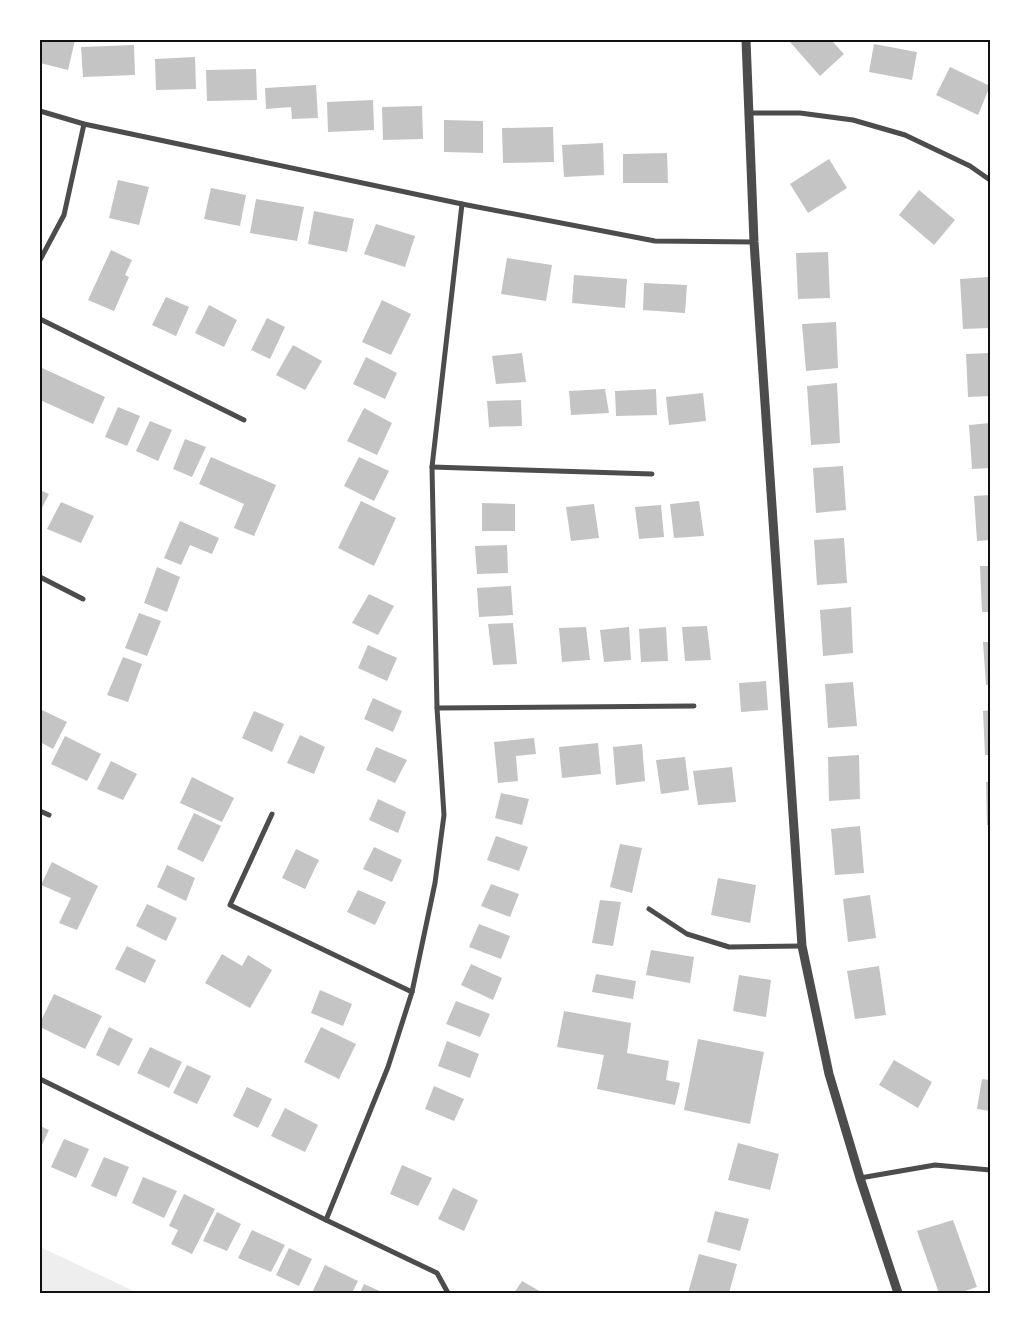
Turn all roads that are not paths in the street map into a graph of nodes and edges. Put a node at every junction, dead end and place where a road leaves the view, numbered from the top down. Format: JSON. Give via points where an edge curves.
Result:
{"nodes":[{"id":1,"x":746,"y":40,"type":"edge"},
{"id":2,"x":40,"y":112,"type":"edge"},
{"id":3,"x":748,"y":113,"type":"junction"},
{"id":4,"x":84,"y":124,"type":"junction"},
{"id":5,"x":990,"y":180,"type":"edge"},
{"id":6,"x":462,"y":204,"type":"junction"},
{"id":7,"x":754,"y":242,"type":"junction"},
{"id":8,"x":40,"y":260,"type":"edge"},
{"id":9,"x":40,"y":319,"type":"edge"},
{"id":10,"x":244,"y":420,"type":"dead end"},
{"id":11,"x":432,"y":467,"type":"junction"},
{"id":12,"x":652,"y":474,"type":"dead end"},
{"id":13,"x":40,"y":578,"type":"edge"},
{"id":14,"x":83,"y":599,"type":"dead end"},
{"id":15,"x":694,"y":706,"type":"dead end"},
{"id":16,"x":437,"y":708,"type":"junction"},
{"id":17,"x":40,"y":811,"type":"edge"},
{"id":18,"x":272,"y":814,"type":"dead end"},
{"id":19,"x":49,"y":815,"type":"dead end"},
{"id":20,"x":649,"y":909,"type":"dead end"},
{"id":21,"x":802,"y":946,"type":"junction"},
{"id":22,"x":412,"y":992,"type":"junction"},
{"id":23,"x":40,"y":1079,"type":"edge"},
{"id":24,"x":990,"y":1170,"type":"edge"},
{"id":25,"x":860,"y":1178,"type":"junction"},
{"id":26,"x":326,"y":1220,"type":"junction"},
{"id":27,"x":448,"y":1293,"type":"edge"},
{"id":28,"x":898,"y":1293,"type":"edge"}],
"edges":[{"from":1,"to":3,"type":"street"},
{"from":2,"to":4,"type":"street"},
{"from":3,"to":5,"type":"street","via":[[800,113],[853,120],[905,135],[970,166]]},
{"from":3,"to":7,"type":"street"},
{"from":4,"to":6,"type":"street"},
{"from":4,"to":8,"type":"street","via":[[64,215]]},
{"from":6,"to":7,"type":"street","via":[[655,241]]},
{"from":6,"to":11,"type":"street"},
{"from":7,"to":21,"type":"street"},
{"from":9,"to":10,"type":"street"},
{"from":11,"to":12,"type":"street"},
{"from":11,"to":16,"type":"street"},
{"from":13,"to":14,"type":"street"},
{"from":15,"to":16,"type":"street"},
{"from":16,"to":22,"type":"street","via":[[444,815],[435,883]]},
{"from":17,"to":19,"type":"street"},
{"from":18,"to":22,"type":"street","via":[[230,905]]},
{"from":20,"to":21,"type":"street","via":[[686,934],[729,947]]},
{"from":21,"to":25,"type":"street","via":[[829,1074]]},
{"from":22,"to":26,"type":"street","via":[[388,1067]]},
{"from":23,"to":26,"type":"street"},
{"from":24,"to":25,"type":"street","via":[[935,1165]]},
{"from":25,"to":28,"type":"street"},
{"from":26,"to":27,"type":"street","via":[[437,1273]]}]}
